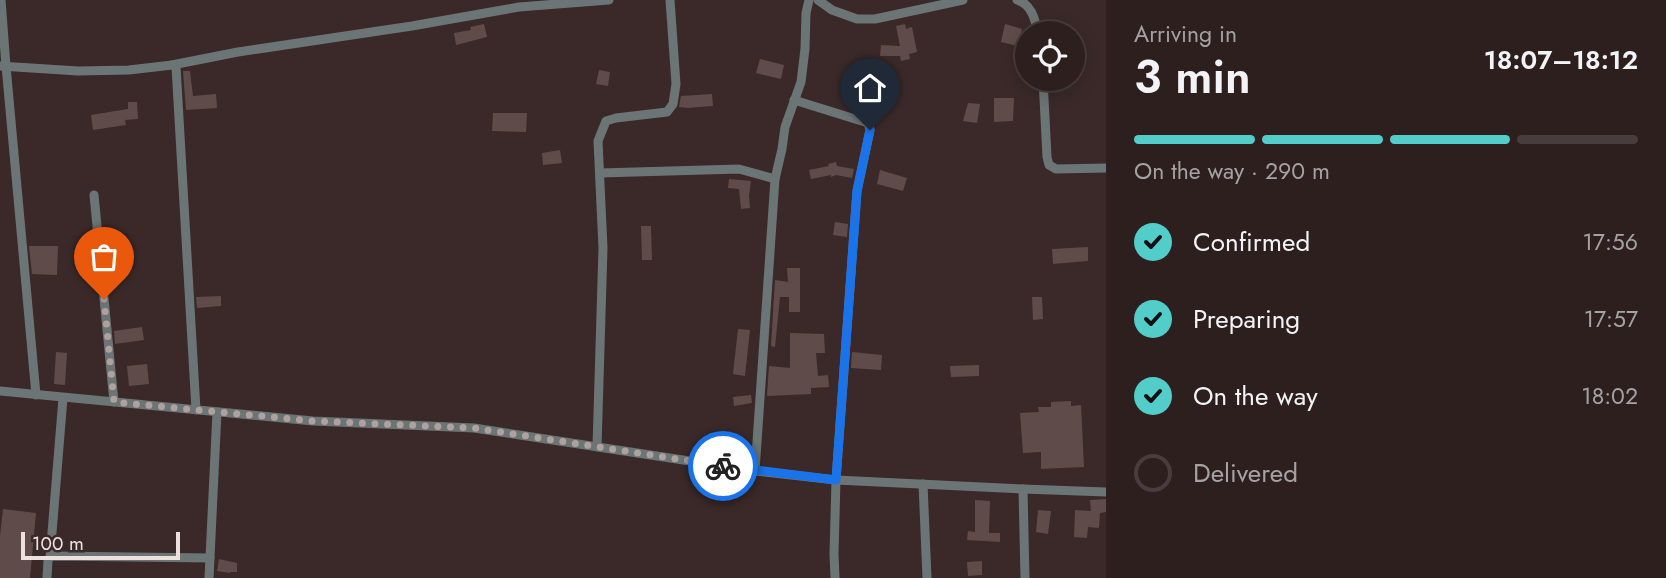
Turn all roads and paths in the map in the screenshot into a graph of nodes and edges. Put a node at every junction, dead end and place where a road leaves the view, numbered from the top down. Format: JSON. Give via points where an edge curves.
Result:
{"nodes":[{"id":1,"x":1,"y":0,"type":"edge"},
{"id":2,"x":609,"y":0,"type":"edge"},
{"id":3,"x":670,"y":0,"type":"edge"},
{"id":4,"x":809,"y":0,"type":"edge"},
{"id":5,"x":818,"y":0,"type":"edge"},
{"id":6,"x":963,"y":0,"type":"edge"},
{"id":7,"x":1017,"y":0,"type":"edge"},
{"id":8,"x":1035,"y":21,"type":"edge"},
{"id":9,"x":172,"y":65,"type":"junction"},
{"id":10,"x":3,"y":66,"type":"edge"},
{"id":11,"x":1043,"y":91,"type":"edge"},
{"id":12,"x":794,"y":100,"type":"junction"},
{"id":13,"x":1106,"y":168,"type":"edge"},
{"id":14,"x":600,"y":173,"type":"junction"},
{"id":15,"x":775,"y":179,"type":"junction"},
{"id":16,"x":93,"y":195,"type":"dead end"},
{"id":17,"x":0,"y":391,"type":"edge"},
{"id":18,"x":36,"y":395,"type":"junction"},
{"id":19,"x":63,"y":398,"type":"junction"},
{"id":20,"x":114,"y":402,"type":"junction"},
{"id":21,"x":196,"y":410,"type":"junction"},
{"id":22,"x":218,"y":412,"type":"junction"},
{"id":23,"x":597,"y":447,"type":"junction"},
{"id":24,"x":755,"y":471,"type":"junction"},
{"id":25,"x":836,"y":480,"type":"junction"},
{"id":26,"x":923,"y":484,"type":"junction"},
{"id":27,"x":1023,"y":489,"type":"junction"},
{"id":28,"x":1106,"y":492,"type":"edge"},
{"id":29,"x":50,"y":557,"type":"junction"},
{"id":30,"x":210,"y":558,"type":"junction"},
{"id":31,"x":47,"y":578,"type":"edge"},
{"id":32,"x":209,"y":578,"type":"edge"},
{"id":33,"x":835,"y":578,"type":"edge"},
{"id":34,"x":927,"y":578,"type":"edge"},
{"id":35,"x":1025,"y":578,"type":"edge"}],
"edges":[{"from":1,"to":10,"type":"street"},
{"from":2,"to":9,"type":"street","via":[[519,7]]},
{"from":3,"to":14,"type":"street","via":[[676,84],[673,104],[667,112],[606,121],[598,141]]},
{"from":4,"to":12,"type":"street","via":[[804,66]]},
{"from":5,"to":6,"type":"street","via":[[857,19],[875,19]]},
{"from":7,"to":8,"type":"street"},
{"from":9,"to":10,"type":"street","via":[[78,71]]},
{"from":9,"to":21,"type":"street","via":[[177,72]]},
{"from":10,"to":18,"type":"street"},
{"from":11,"to":13,"type":"street","via":[[1049,164],[1056,169]]},
{"from":12,"to":15,"type":"street"},
{"from":12,"to":25,"type":"street","via":[[868,123],[870,130],[857,191]]},
{"from":14,"to":15,"type":"street","via":[[739,169]]},
{"from":14,"to":23,"type":"street","via":[[603,248]]},
{"from":15,"to":24,"type":"street"},
{"from":16,"to":20,"type":"street"},
{"from":17,"to":18,"type":"street"},
{"from":18,"to":19,"type":"street"},
{"from":19,"to":20,"type":"street"},
{"from":19,"to":29,"type":"street"},
{"from":20,"to":21,"type":"street"},
{"from":21,"to":22,"type":"street"},
{"from":22,"to":23,"type":"street","via":[[474,428]]},
{"from":22,"to":30,"type":"street"},
{"from":23,"to":24,"type":"street"},
{"from":24,"to":25,"type":"street"},
{"from":25,"to":26,"type":"street"},
{"from":25,"to":33,"type":"street"},
{"from":26,"to":27,"type":"street"},
{"from":26,"to":34,"type":"street"},
{"from":27,"to":28,"type":"street"},
{"from":27,"to":35,"type":"street"},
{"from":29,"to":30,"type":"street"},
{"from":29,"to":31,"type":"street"},
{"from":30,"to":32,"type":"street"}]}
